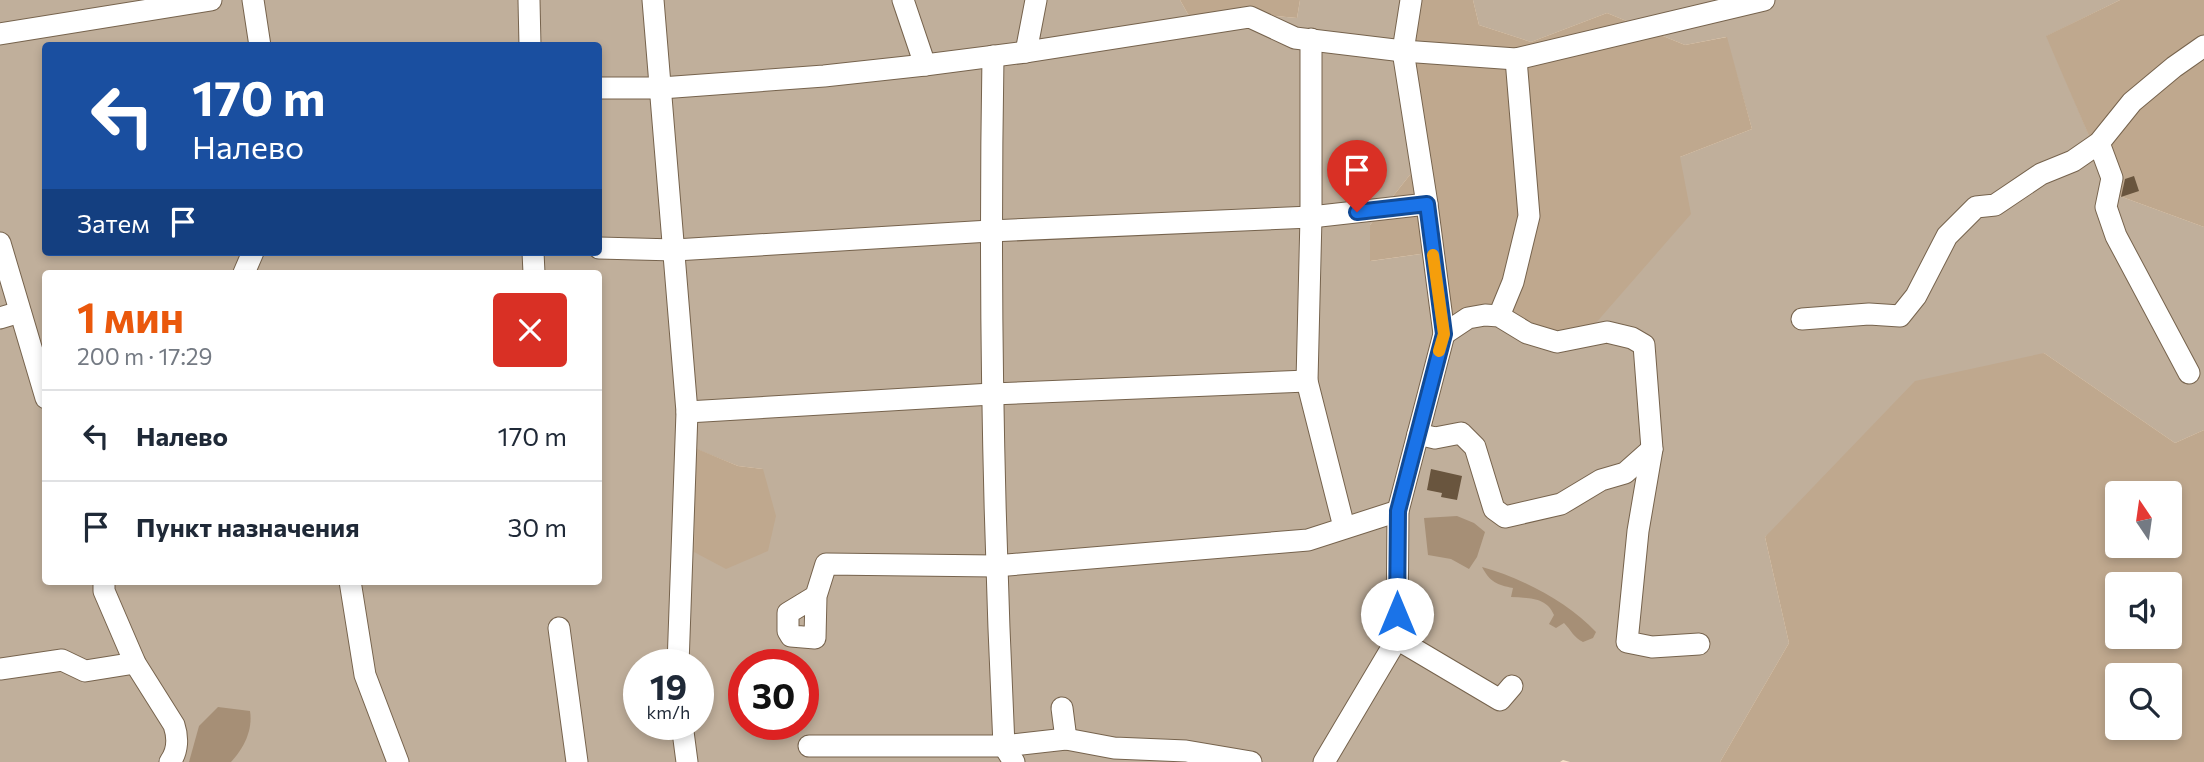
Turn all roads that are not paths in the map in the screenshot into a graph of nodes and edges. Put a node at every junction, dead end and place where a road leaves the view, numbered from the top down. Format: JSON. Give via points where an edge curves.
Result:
{"nodes":[{"id":1,"x":211,"y":0,"type":"edge"},
{"id":2,"x":253,"y":0,"type":"edge"},
{"id":3,"x":529,"y":0,"type":"edge"},
{"id":4,"x":653,"y":0,"type":"edge"},
{"id":5,"x":904,"y":0,"type":"edge"},
{"id":6,"x":1036,"y":0,"type":"edge"},
{"id":7,"x":1411,"y":0,"type":"edge"},
{"id":8,"x":1764,"y":0,"type":"edge"},
{"id":9,"x":1252,"y":8,"type":"edge"},
{"id":10,"x":0,"y":34,"type":"edge"},
{"id":11,"x":1311,"y":39,"type":"junction"},
{"id":12,"x":259,"y":42,"type":"edge"},
{"id":13,"x":530,"y":42,"type":"edge"},
{"id":14,"x":2204,"y":46,"type":"edge"},
{"id":15,"x":1403,"y":51,"type":"junction"},
{"id":16,"x":1026,"y":52,"type":"junction"},
{"id":17,"x":993,"y":56,"type":"junction"},
{"id":18,"x":1516,"y":59,"type":"junction"},
{"id":19,"x":925,"y":65,"type":"junction"},
{"id":20,"x":602,"y":88,"type":"edge"},
{"id":21,"x":661,"y":88,"type":"junction"},
{"id":22,"x":2099,"y":143,"type":"junction"},
{"id":23,"x":1427,"y":204,"type":"junction"},
{"id":24,"x":1311,"y":218,"type":"junction"},
{"id":25,"x":990,"y":231,"type":"junction"},
{"id":26,"x":0,"y":243,"type":"edge"},
{"id":27,"x":602,"y":248,"type":"edge"},
{"id":28,"x":675,"y":250,"type":"junction"},
{"id":29,"x":10,"y":315,"type":"edge"},
{"id":30,"x":1499,"y":316,"type":"junction"},
{"id":31,"x":1802,"y":319,"type":"dead end"},
{"id":32,"x":1444,"y":334,"type":"junction"},
{"id":33,"x":2189,"y":373,"type":"dead end"},
{"id":34,"x":1307,"y":381,"type":"junction"},
{"id":35,"x":42,"y":389,"type":"edge"},
{"id":36,"x":992,"y":394,"type":"junction"},
{"id":37,"x":687,"y":412,"type":"junction"},
{"id":38,"x":1418,"y":434,"type":"junction"},
{"id":39,"x":1652,"y":450,"type":"junction"},
{"id":40,"x":1398,"y":511,"type":"junction"},
{"id":41,"x":1344,"y":527,"type":"junction"},
{"id":42,"x":995,"y":566,"type":"junction"},
{"id":43,"x":104,"y":585,"type":"edge"},
{"id":44,"x":351,"y":585,"type":"edge"},
{"id":45,"x":816,"y":596,"type":"dead end"},
{"id":46,"x":559,"y":628,"type":"dead end"},
{"id":47,"x":1397,"y":639,"type":"junction"},
{"id":48,"x":1699,"y":644,"type":"dead end"},
{"id":49,"x":679,"y":649,"type":"edge"},
{"id":50,"x":135,"y":663,"type":"junction"},
{"id":51,"x":0,"y":669,"type":"edge"},
{"id":52,"x":1512,"y":686,"type":"dead end"},
{"id":53,"x":1062,"y":709,"type":"dead end"},
{"id":54,"x":1066,"y":739,"type":"junction"},
{"id":55,"x":684,"y":740,"type":"edge"},
{"id":56,"x":809,"y":746,"type":"dead end"},
{"id":57,"x":1009,"y":754,"type":"edge"},
{"id":58,"x":1319,"y":761,"type":"edge"},
{"id":59,"x":170,"y":762,"type":"edge"},
{"id":60,"x":398,"y":762,"type":"edge"},
{"id":61,"x":577,"y":762,"type":"edge"},
{"id":62,"x":687,"y":762,"type":"edge"},
{"id":63,"x":1251,"y":762,"type":"edge"}],
"edges":[{"from":1,"to":10,"type":"street"},
{"from":2,"to":12,"type":"street"},
{"from":3,"to":13,"type":"street"},
{"from":4,"to":21,"type":"street"},
{"from":5,"to":19,"type":"street"},
{"from":6,"to":16,"type":"street"},
{"from":7,"to":15,"type":"street"},
{"from":8,"to":18,"type":"street"},
{"from":9,"to":11,"type":"street","via":[[1295,38]]},
{"from":9,"to":16,"type":"street"},
{"from":11,"to":15,"type":"street"},
{"from":11,"to":24,"type":"street"},
{"from":14,"to":22,"type":"street","via":[[2132,102]]},
{"from":15,"to":18,"type":"street"},
{"from":15,"to":23,"type":"street"},
{"from":16,"to":17,"type":"street"},
{"from":17,"to":19,"type":"street"},
{"from":17,"to":25,"type":"street"},
{"from":18,"to":30,"type":"street","via":[[1529,216],[1513,282]]},
{"from":19,"to":21,"type":"street"},
{"from":20,"to":21,"type":"street"},
{"from":21,"to":28,"type":"street"},
{"from":22,"to":31,"type":"street","via":[[1995,205],[1976,207],[1947,236],[1916,296],[1900,316]]},
{"from":22,"to":33,"type":"street","via":[[2112,178],[2106,207],[2116,236]]},
{"from":23,"to":24,"type":"street"},
{"from":23,"to":32,"type":"street"},
{"from":24,"to":25,"type":"street"},
{"from":24,"to":34,"type":"street"},
{"from":25,"to":28,"type":"street"},
{"from":25,"to":36,"type":"street"},
{"from":26,"to":29,"type":"street"},
{"from":27,"to":28,"type":"street"},
{"from":28,"to":37,"type":"street"},
{"from":29,"to":35,"type":"street"},
{"from":30,"to":32,"type":"street","via":[[1468,318]]},
{"from":30,"to":39,"type":"street","via":[[1527,333],[1557,342],[1607,332],[1644,345]]},
{"from":32,"to":38,"type":"street"},
{"from":34,"to":36,"type":"street"},
{"from":34,"to":41,"type":"street"},
{"from":36,"to":37,"type":"street"},
{"from":36,"to":42,"type":"street"},
{"from":37,"to":49,"type":"street"},
{"from":38,"to":39,"type":"street","via":[[1434,438],[1461,433],[1475,447],[1494,509],[1505,517],[1561,504],[1601,480],[1625,473]]},
{"from":38,"to":40,"type":"street"},
{"from":39,"to":48,"type":"street","via":[[1627,642],[1652,647]]},
{"from":40,"to":41,"type":"street"},
{"from":40,"to":47,"type":"street"},
{"from":41,"to":42,"type":"street","via":[[1308,540]]},
{"from":42,"to":45,"type":"street","via":[[826,564]]},
{"from":42,"to":57,"type":"street"},
{"from":43,"to":50,"type":"street"},
{"from":44,"to":60,"type":"street","via":[[365,675]]},
{"from":46,"to":61,"type":"street"},
{"from":47,"to":52,"type":"street","via":[[1500,700]]},
{"from":47,"to":58,"type":"street"},
{"from":50,"to":51,"type":"street","via":[[85,671],[62,660]]},
{"from":50,"to":59,"type":"street","via":[[174,724],[177,736]]},
{"from":53,"to":54,"type":"street"},
{"from":54,"to":57,"type":"street"},
{"from":54,"to":63,"type":"street"},
{"from":55,"to":62,"type":"street"},
{"from":56,"to":57,"type":"street"}]}
